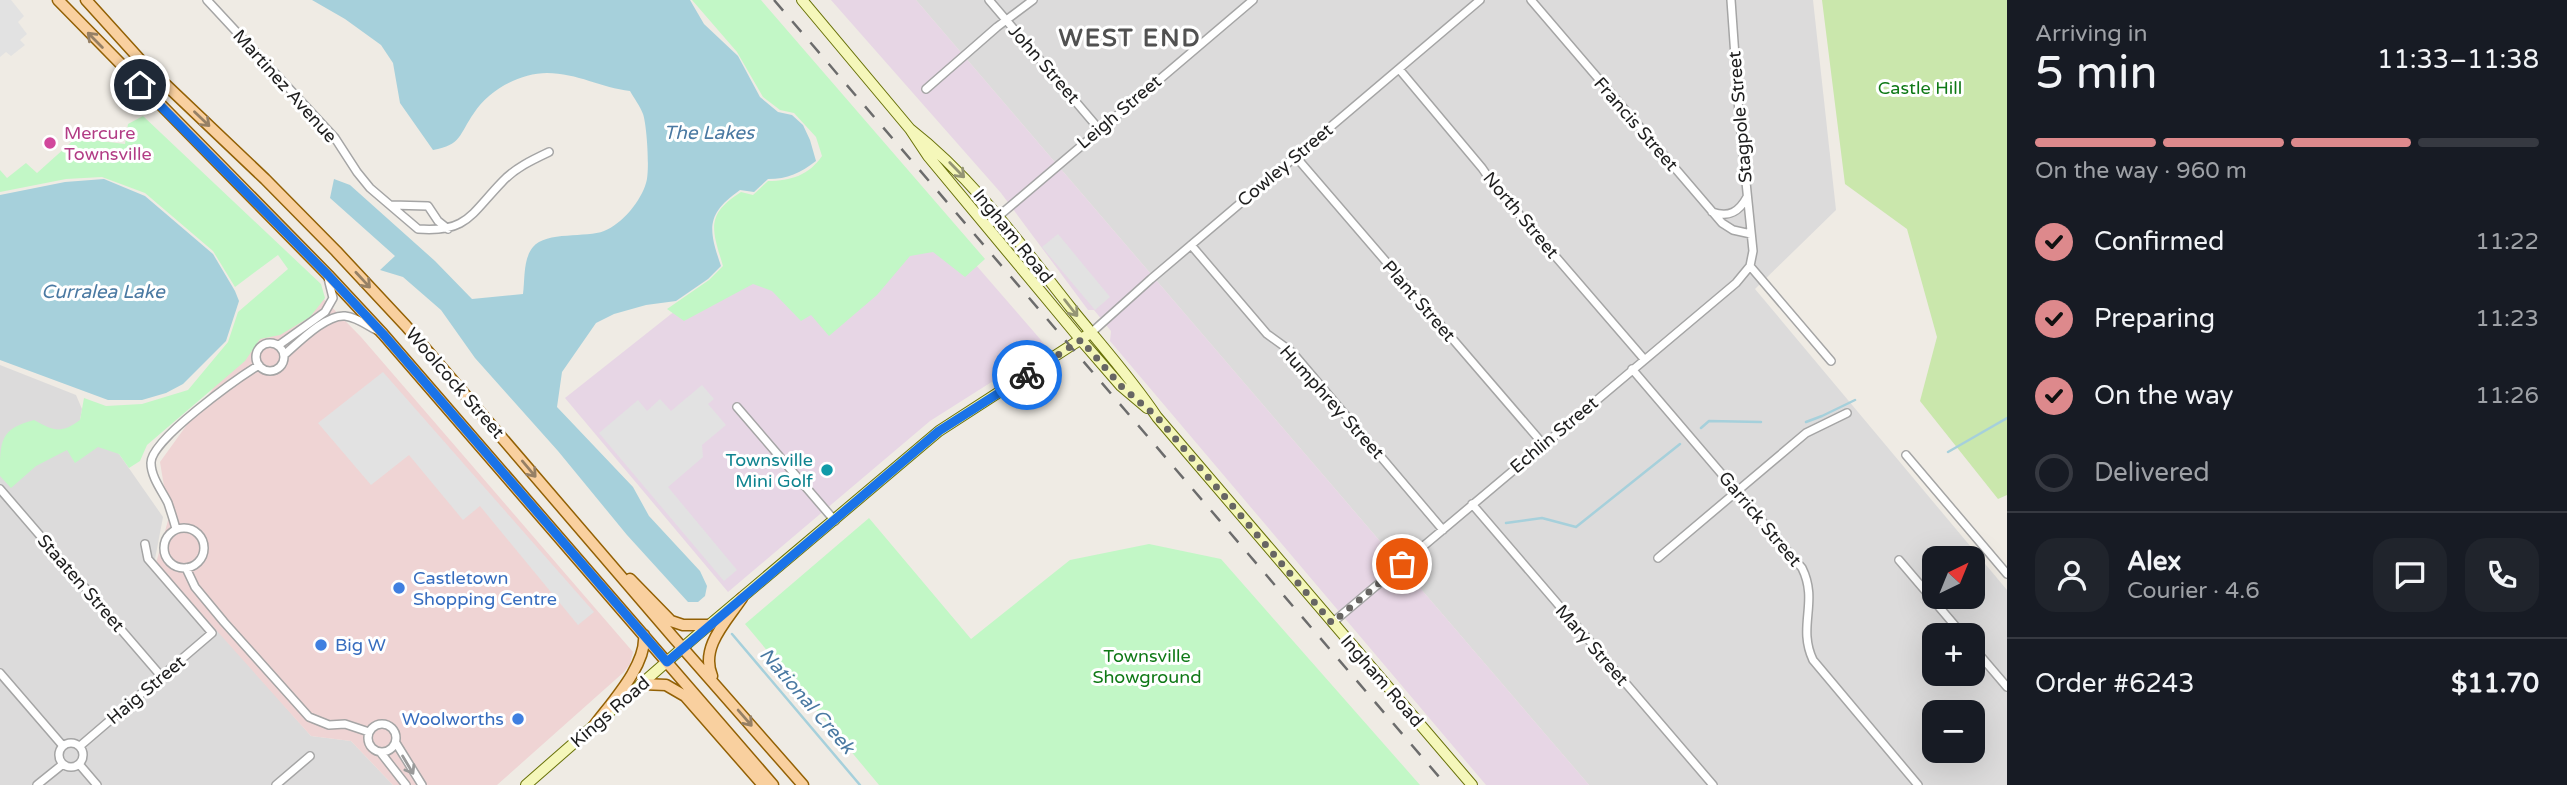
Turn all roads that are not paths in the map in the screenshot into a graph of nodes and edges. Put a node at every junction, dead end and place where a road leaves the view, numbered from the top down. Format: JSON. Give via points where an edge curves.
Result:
{"nodes":[{"id":1,"x":58,"y":0,"type":"edge"},
{"id":2,"x":86,"y":0,"type":"edge"},
{"id":3,"x":207,"y":0,"type":"edge"},
{"id":4,"x":802,"y":0,"type":"edge"},
{"id":5,"x":989,"y":0,"type":"edge"},
{"id":6,"x":1033,"y":0,"type":"edge"},
{"id":7,"x":1253,"y":0,"type":"edge"},
{"id":8,"x":1480,"y":0,"type":"edge"},
{"id":9,"x":1531,"y":0,"type":"edge"},
{"id":10,"x":1731,"y":0,"type":"edge"},
{"id":11,"x":1006,"y":20,"type":"junction"},
{"id":12,"x":1399,"y":69,"type":"junction"},
{"id":13,"x":926,"y":89,"type":"dead end"},
{"id":14,"x":910,"y":129,"type":"junction"},
{"id":15,"x":1099,"y":129,"type":"junction"},
{"id":16,"x":549,"y":152,"type":"dead end"},
{"id":17,"x":1296,"y":157,"type":"junction"},
{"id":18,"x":1747,"y":197,"type":"junction"},
{"id":19,"x":390,"y":204,"type":"junction"},
{"id":20,"x":416,"y":205,"type":"junction"},
{"id":21,"x":1712,"y":212,"type":"junction"},
{"id":22,"x":435,"y":216,"type":"junction"},
{"id":23,"x":997,"y":217,"type":"junction"},
{"id":24,"x":411,"y":224,"type":"junction"},
{"id":25,"x":987,"y":226,"type":"junction"},
{"id":26,"x":430,"y":227,"type":"junction"},
{"id":27,"x":448,"y":229,"type":"junction"},
{"id":28,"x":1751,"y":234,"type":"junction"},
{"id":29,"x":1191,"y":245,"type":"junction"},
{"id":30,"x":1750,"y":266,"type":"junction"},
{"id":31,"x":328,"y":275,"type":"junction"},
{"id":32,"x":1091,"y":332,"type":"junction"},
{"id":33,"x":383,"y":334,"type":"junction"},
{"id":34,"x":1081,"y":340,"type":"junction"},
{"id":35,"x":279,"y":345,"type":"junction"},
{"id":36,"x":284,"y":355,"type":"junction"},
{"id":37,"x":1644,"y":359,"type":"junction"},
{"id":38,"x":1831,"y":360,"type":"dead end"},
{"id":39,"x":259,"y":365,"type":"junction"},
{"id":40,"x":1632,"y":369,"type":"junction"},
{"id":41,"x":737,"y":407,"type":"dead end"},
{"id":42,"x":1847,"y":413,"type":"dead end"},
{"id":43,"x":1157,"y":417,"type":"junction"},
{"id":44,"x":1543,"y":444,"type":"junction"},
{"id":45,"x":1906,"y":455,"type":"dead end"},
{"id":46,"x":0,"y":489,"type":"edge"},
{"id":47,"x":1737,"y":491,"type":"junction"},
{"id":48,"x":1472,"y":505,"type":"junction"},
{"id":49,"x":835,"y":521,"type":"junction"},
{"id":50,"x":176,"y":529,"type":"junction"},
{"id":51,"x":1443,"y":530,"type":"junction"},
{"id":52,"x":145,"y":544,"type":"dead end"},
{"id":53,"x":599,"y":552,"type":"junction"},
{"id":54,"x":1658,"y":558,"type":"dead end"},
{"id":55,"x":1899,"y":560,"type":"dead end"},
{"id":56,"x":186,"y":568,"type":"junction"},
{"id":57,"x":2007,"y":574,"type":"edge"},
{"id":58,"x":742,"y":598,"type":"junction"},
{"id":59,"x":1332,"y":623,"type":"junction"},
{"id":60,"x":1953,"y":623,"type":"edge"},
{"id":61,"x":710,"y":625,"type":"junction"},
{"id":62,"x":644,"y":635,"type":"junction"},
{"id":63,"x":683,"y":649,"type":"junction"},
{"id":64,"x":1985,"y":661,"type":"edge"},
{"id":65,"x":667,"y":662,"type":"junction"},
{"id":66,"x":0,"y":673,"type":"edge"},
{"id":67,"x":161,"y":676,"type":"junction"},
{"id":68,"x":715,"y":683,"type":"junction"},
{"id":69,"x":642,"y":684,"type":"junction"},
{"id":70,"x":2007,"y":687,"type":"edge"},
{"id":71,"x":594,"y":726,"type":"junction"},
{"id":72,"x":369,"y":732,"type":"junction"},
{"id":73,"x":396,"y":743,"type":"junction"},
{"id":74,"x":63,"y":746,"type":"junction"},
{"id":75,"x":80,"y":746,"type":"junction"},
{"id":76,"x":381,"y":753,"type":"junction"},
{"id":77,"x":310,"y":755,"type":"dead end"},
{"id":78,"x":63,"y":764,"type":"junction"},
{"id":79,"x":79,"y":764,"type":"junction"},
{"id":80,"x":37,"y":785,"type":"edge"},
{"id":81,"x":97,"y":785,"type":"edge"},
{"id":82,"x":276,"y":785,"type":"edge"},
{"id":83,"x":406,"y":785,"type":"edge"},
{"id":84,"x":422,"y":785,"type":"edge"},
{"id":85,"x":526,"y":785,"type":"edge"},
{"id":86,"x":762,"y":785,"type":"edge"},
{"id":87,"x":773,"y":785,"type":"edge"},
{"id":88,"x":803,"y":785,"type":"edge"},
{"id":89,"x":1472,"y":785,"type":"edge"},
{"id":90,"x":1713,"y":785,"type":"edge"},
{"id":91,"x":1918,"y":785,"type":"edge"}],
"edges":[{"from":31,"to":1,"type":"main road","name":"Woolcock Street","one_way":true},
{"from":2,"to":53,"type":"main road","name":"Woolcock Street","one_way":true,"via":[[336,251]]},
{"from":3,"to":19,"type":"street","name":"Martinez Avenue","via":[[335,138],[370,188]]},
{"from":4,"to":14,"type":"main road","name":"Ingham Road"},
{"from":5,"to":11,"type":"street","name":"John Street"},
{"from":6,"to":11,"type":"street"},
{"from":7,"to":15,"type":"street","name":"Leigh Street"},
{"from":8,"to":12,"type":"street","name":"Cowley Street"},
{"from":9,"to":21,"type":"street","name":"Francis Street"},
{"from":10,"to":18,"type":"street","name":"Stagpole Street"},
{"from":11,"to":13,"type":"street"},
{"from":11,"to":15,"type":"street","name":"John Street"},
{"from":12,"to":17,"type":"street","name":"Cowley Street"},
{"from":12,"to":37,"type":"street","name":"North Street"},
{"from":14,"to":23,"type":"main road","name":"Ingham Road","one_way":true,"via":[[956,169]]},
{"from":14,"to":25,"type":"main road","name":"Ingham Road"},
{"from":15,"to":23,"type":"street","name":"Leigh Street"},
{"from":16,"to":27,"type":"street","via":[[518,169],[466,221]]},
{"from":17,"to":29,"type":"street","name":"Cowley Street"},
{"from":17,"to":44,"type":"street","name":"Plant Street"},
{"from":18,"to":21,"type":"street","via":[[1739,210],[1728,215]]},
{"from":18,"to":28,"type":"street","name":"Stagpole Street"},
{"from":19,"to":20,"type":"street"},
{"from":19,"to":24,"type":"street","name":"Martinez Avenue"},
{"from":20,"to":22,"type":"street","via":[[429,205]]},
{"from":20,"to":24,"type":"street","via":[[410,211]]},
{"from":21,"to":28,"type":"street","name":"Francis Street","via":[[1733,230]]},
{"from":22,"to":26,"type":"street"},
{"from":22,"to":27,"type":"street"},
{"from":23,"to":25,"type":"street","name":"Leigh Street"},
{"from":23,"to":32,"type":"main road","name":"Ingham Road","one_way":true},
{"from":24,"to":26,"type":"street","via":[[418,229]]},
{"from":25,"to":34,"type":"main road","name":"Ingham Road"},
{"from":26,"to":27,"type":"street"},
{"from":28,"to":30,"type":"street"},
{"from":29,"to":32,"type":"street","name":"Cowley Street"},
{"from":29,"to":51,"type":"street","name":"Humphrey Street","via":[[1267,334],[1292,352]]},
{"from":30,"to":37,"type":"street","name":"Echlin Street","via":[[1736,283]]},
{"from":30,"to":38,"type":"street"},
{"from":31,"to":33,"type":"main road","name":"Woolcock Street"},
{"from":31,"to":35,"type":"street","via":[[333,298],[325,312]]},
{"from":32,"to":34,"type":"main road","name":"Kings Road"},
{"from":32,"to":43,"type":"main road","name":"Ingham Road","via":[[1133,380]]},
{"from":33,"to":36,"type":"street","via":[[354,318],[339,316]]},
{"from":33,"to":62,"type":"main road","name":"Woolcock Street"},
{"from":34,"to":43,"type":"main road","name":"Ingham Road","via":[[1121,386]]},
{"from":34,"to":49,"type":"main road","name":"Kings Road","via":[[939,431]]},
{"from":35,"to":36,"type":"street"},
{"from":35,"to":39,"type":"street","via":[[260,347]]},
{"from":36,"to":39,"type":"street","via":[[274,371]]},
{"from":37,"to":40,"type":"street","name":"Echlin Street"},
{"from":39,"to":50,"type":"street","via":[[176,429],[150,461]]},
{"from":40,"to":44,"type":"street","name":"Echlin Street"},
{"from":40,"to":47,"type":"street","name":"Garrick Street"},
{"from":41,"to":49,"type":"street"},
{"from":42,"to":47,"type":"street","via":[[1806,433]]},
{"from":43,"to":59,"type":"main road","name":"Ingham Road"},
{"from":44,"to":48,"type":"street","name":"Echlin Street"},
{"from":45,"to":57,"type":"street"},
{"from":46,"to":67,"type":"street","name":"Staaten Street"},
{"from":47,"to":54,"type":"street"},
{"from":47,"to":91,"type":"street","name":"Garrick Street","via":[[1809,582],[1806,631],[1813,660]]},
{"from":48,"to":51,"type":"street","name":"Echlin Street"},
{"from":48,"to":90,"type":"street","name":"Mary Street"},
{"from":49,"to":58,"type":"main road","name":"Kings Road"},
{"from":50,"to":56,"type":"street","via":[[166,539],[165,554],[175,566]]},
{"from":50,"to":56,"type":"street","via":[[195,532],[203,544],[202,556]]},
{"from":51,"to":59,"type":"street","name":"Echlin Street"},
{"from":52,"to":67,"type":"street","name":"Haig Street","via":[[148,559],[212,634]]},
{"from":53,"to":61,"type":"main road","via":[[671,621]]},
{"from":53,"to":63,"type":"main road","name":"Woolcock Street"},
{"from":55,"to":60,"type":"street"},
{"from":56,"to":72,"type":"street","via":[[195,587],[309,717],[329,726],[345,724]]},
{"from":58,"to":61,"type":"main road","name":"Kings Road"},
{"from":58,"to":68,"type":"main road","via":[[710,648],[707,663]]},
{"from":59,"to":89,"type":"main road","name":"Ingham Road"},
{"from":61,"to":63,"type":"main road","name":"Kings Road"},
{"from":62,"to":65,"type":"main road","name":"Woolcock Street"},
{"from":62,"to":71,"type":"main road","via":[[642,657]]},
{"from":63,"to":65,"type":"main road","name":"Kings Road"},
{"from":63,"to":68,"type":"main road","name":"Woolcock Street"},
{"from":64,"to":70,"type":"street"},
{"from":65,"to":69,"type":"main road","name":"Kings Road"},
{"from":65,"to":87,"type":"main road","name":"Woolcock Street"},
{"from":66,"to":74,"type":"street"},
{"from":67,"to":75,"type":"street","name":"Haig Street"},
{"from":68,"to":88,"type":"main road","name":"Woolcock Street","one_way":true},
{"from":69,"to":71,"type":"main road","name":"Kings Road"},
{"from":69,"to":86,"type":"main road","via":[[680,691]]},
{"from":71,"to":85,"type":"main road","name":"Kings Road"},
{"from":72,"to":73,"type":"street","via":[[385,723],[394,729]]},
{"from":72,"to":76,"type":"street","via":[[370,746]]},
{"from":73,"to":76,"type":"street"},
{"from":73,"to":84,"type":"street","one_way":true},
{"from":74,"to":75,"type":"street"},
{"from":74,"to":78,"type":"street","via":[[59,754]]},
{"from":75,"to":79,"type":"street","via":[[83,757]]},
{"from":76,"to":83,"type":"street"},
{"from":77,"to":82,"type":"street"},
{"from":78,"to":79,"type":"street"},
{"from":78,"to":80,"type":"street"},
{"from":79,"to":81,"type":"street"}]}
